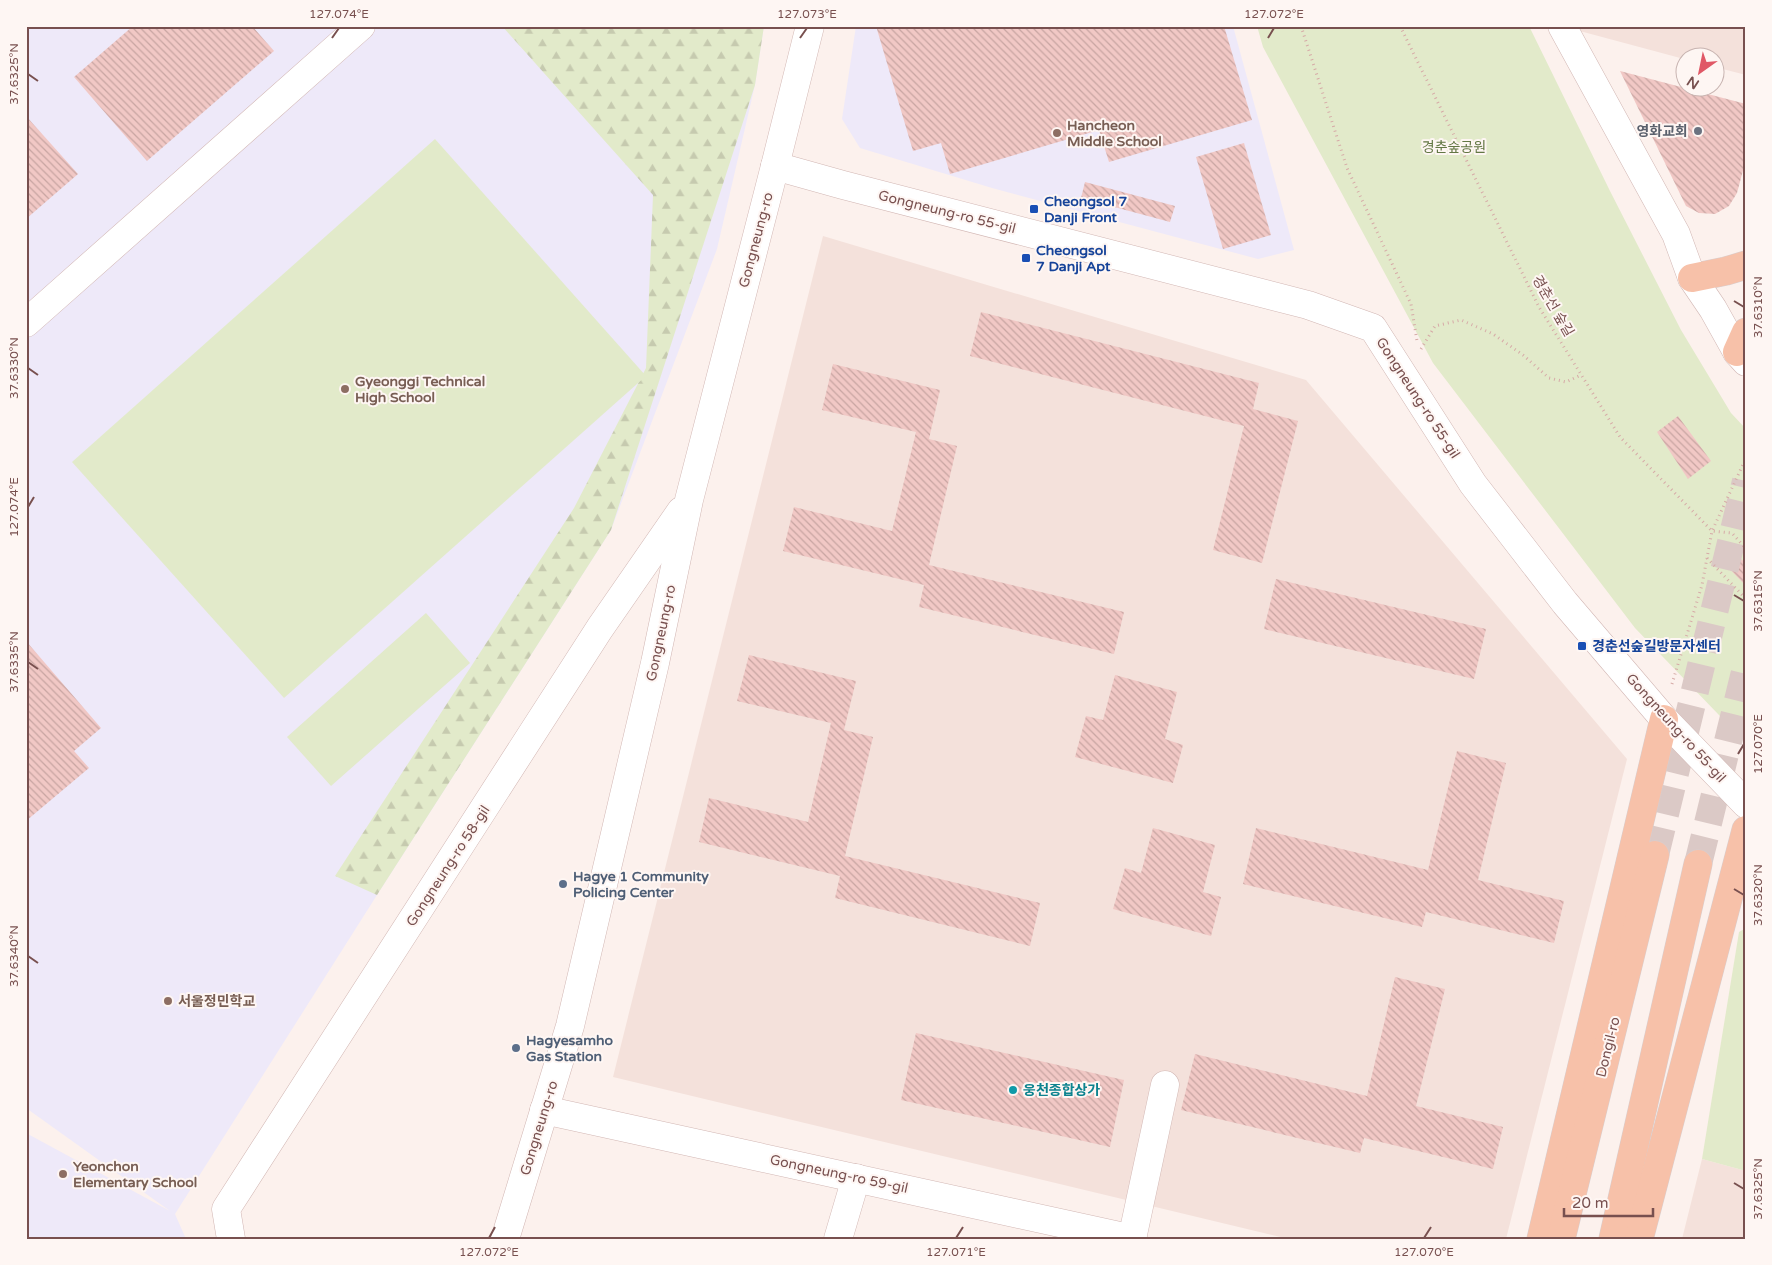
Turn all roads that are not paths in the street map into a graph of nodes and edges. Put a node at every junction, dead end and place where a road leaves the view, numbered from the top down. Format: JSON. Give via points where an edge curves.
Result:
{"nodes":[{"id":1,"x":361,"y":26,"type":"edge"},
{"id":2,"x":810,"y":26,"type":"edge"},
{"id":3,"x":1562,"y":26,"type":"edge"},
{"id":4,"x":776,"y":166,"type":"junction"},
{"id":5,"x":1746,"y":265,"type":"edge"},
{"id":6,"x":1692,"y":278,"type":"junction"},
{"id":7,"x":26,"y":323,"type":"edge"},
{"id":8,"x":1744,"y":348,"type":"edge"},
{"id":9,"x":689,"y":500,"type":"junction"},
{"id":10,"x":1664,"y":719,"type":"junction"},
{"id":11,"x":1746,"y":804,"type":"edge"},
{"id":12,"x":1746,"y":830,"type":"edge"},
{"id":13,"x":1655,"y":855,"type":"tunnel mouth"},
{"id":14,"x":1698,"y":864,"type":"tunnel mouth"},
{"id":15,"x":1165,"y":1085,"type":"dead end"},
{"id":16,"x":544,"y":1110,"type":"junction"},
{"id":17,"x":856,"y":1178,"type":"junction"},
{"id":18,"x":231,"y":1239,"type":"edge"},
{"id":19,"x":505,"y":1239,"type":"edge"},
{"id":20,"x":838,"y":1239,"type":"edge"},
{"id":21,"x":1132,"y":1239,"type":"edge"},
{"id":22,"x":1541,"y":1239,"type":"edge"},
{"id":23,"x":1561,"y":1239,"type":"edge"},
{"id":24,"x":1613,"y":1239,"type":"edge"},
{"id":25,"x":1639,"y":1239,"type":"edge"}],
"edges":[{"from":1,"to":7,"type":"street"},
{"from":2,"to":4,"type":"street","name":"Gongneung-ro"},
{"from":3,"to":6,"type":"street","via":[[1676,234]]},
{"from":4,"to":9,"type":"street","name":"Gongneung-ro"},
{"from":4,"to":10,"type":"street","name":"Gongneung-ro 55-gil","via":[[1308,305],[1373,328],[1474,484],[1565,602]]},
{"from":5,"to":6,"type":"main road"},
{"from":6,"to":8,"type":"street"},
{"from":9,"to":16,"type":"street","name":"Gongneung-ro","via":[[655,663],[570,1026]]},
{"from":9,"to":18,"type":"street","name":"Gongneung-ro 58-gil","via":[[600,628],[226,1209]]},
{"from":10,"to":11,"type":"street","name":"Gongneung-ro 55-gil"},
{"from":10,"to":22,"type":"main road"},
{"from":12,"to":25,"type":"main road"},
{"from":13,"to":23,"type":"main road","name":"Dongil-ro"},
{"from":14,"to":24,"type":"main road"},
{"from":15,"to":21,"type":"street"},
{"from":16,"to":17,"type":"street","name":"Gongneung-ro 59-gil"},
{"from":16,"to":19,"type":"street","name":"Gongneung-ro"},
{"from":17,"to":20,"type":"street"},
{"from":17,"to":21,"type":"street","name":"Gongneung-ro 59-gil"}]}
